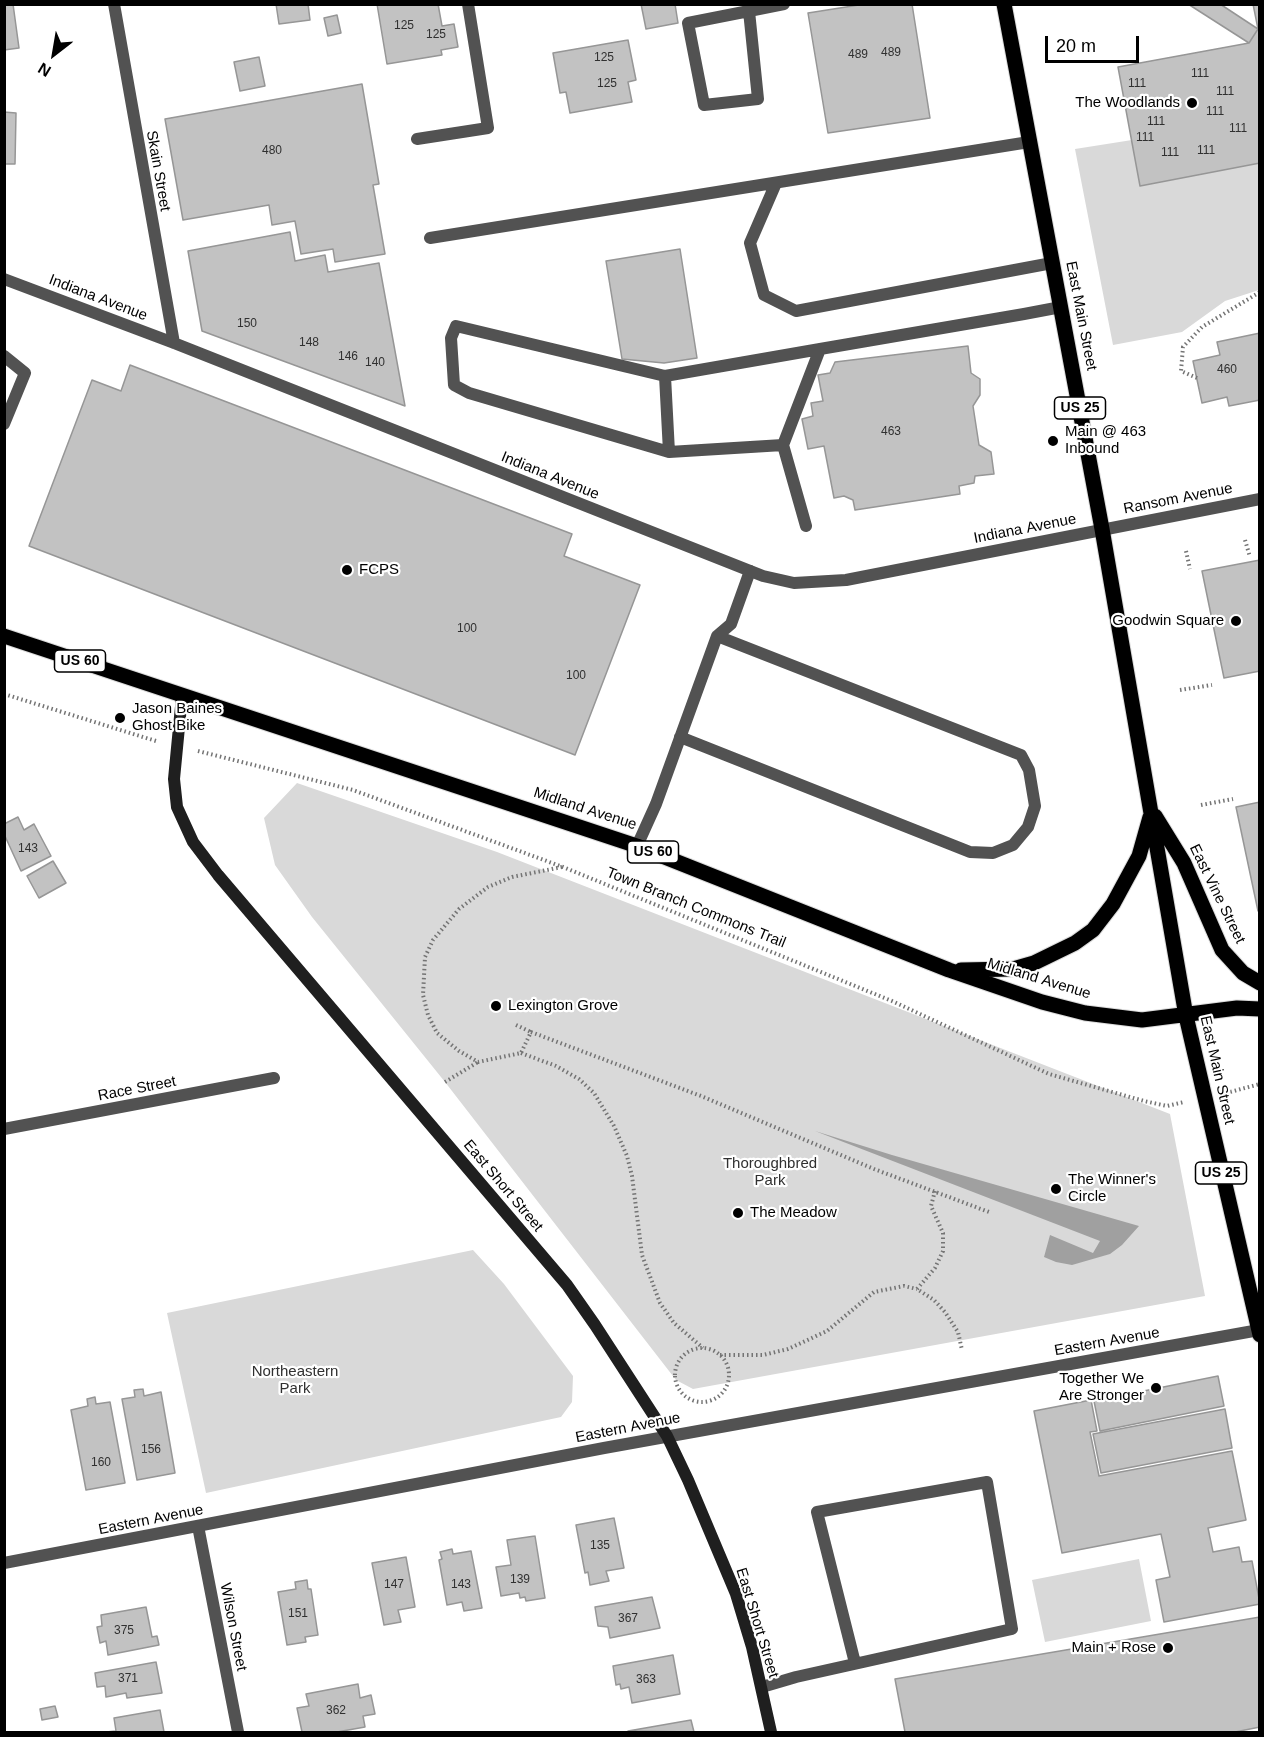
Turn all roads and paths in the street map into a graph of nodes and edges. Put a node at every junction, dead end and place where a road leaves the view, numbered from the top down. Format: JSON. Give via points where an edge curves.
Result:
{"nodes":[{"id":1,"x":114,"y":4,"type":"edge"},
{"id":2,"x":468,"y":4,"type":"edge"},
{"id":3,"x":784,"y":4,"type":"edge"},
{"id":4,"x":1004,"y":4,"type":"edge"},
{"id":5,"x":749,"y":11,"type":"junction"},
{"id":6,"x":417,"y":139,"type":"dead end"},
{"id":7,"x":1029,"y":142,"type":"junction"},
{"id":8,"x":776,"y":183,"type":"junction"},
{"id":9,"x":430,"y":238,"type":"dead end"},
{"id":10,"x":1052,"y":263,"type":"junction"},
{"id":11,"x":4,"y":279,"type":"edge"},
{"id":12,"x":1260,"y":292,"type":"edge"},
{"id":13,"x":1061,"y":307,"type":"junction"},
{"id":14,"x":174,"y":343,"type":"junction"},
{"id":15,"x":820,"y":349,"type":"junction"},
{"id":16,"x":4,"y":356,"type":"edge"},
{"id":17,"x":665,"y":376,"type":"junction"},
{"id":18,"x":1197,"y":378,"type":"dead end"},
{"id":19,"x":4,"y":424,"type":"edge"},
{"id":20,"x":783,"y":445,"type":"junction"},
{"id":21,"x":669,"y":452,"type":"junction"},
{"id":22,"x":1260,"y":499,"type":"edge"},
{"id":23,"x":806,"y":526,"type":"dead end"},
{"id":24,"x":1102,"y":529,"type":"junction"},
{"id":25,"x":1245,"y":540,"type":"dead end"},
{"id":26,"x":1186,"y":551,"type":"dead end"},
{"id":27,"x":1250,"y":557,"type":"dead end"},
{"id":28,"x":1190,"y":569,"type":"dead end"},
{"id":29,"x":750,"y":571,"type":"junction"},
{"id":30,"x":4,"y":636,"type":"edge"},
{"id":31,"x":717,"y":636,"type":"junction"},
{"id":32,"x":1212,"y":685,"type":"dead end"},
{"id":33,"x":1180,"y":690,"type":"dead end"},
{"id":34,"x":4,"y":694,"type":"edge"},
{"id":35,"x":182,"y":696,"type":"junction"},
{"id":36,"x":138,"y":736,"type":"dead end"},
{"id":37,"x":680,"y":737,"type":"junction"},
{"id":38,"x":209,"y":753,"type":"dead end"},
{"id":39,"x":1233,"y":799,"type":"dead end"},
{"id":40,"x":1201,"y":805,"type":"dead end"},
{"id":41,"x":1152,"y":811,"type":"junction"},
{"id":42,"x":638,"y":846,"type":"junction"},
{"id":43,"x":563,"y":867,"type":"junction"},
{"id":44,"x":949,"y":970,"type":"junction"},
{"id":45,"x":1260,"y":983,"type":"edge"},
{"id":46,"x":1260,"y":1009,"type":"edge"},
{"id":47,"x":1186,"y":1016,"type":"junction"},
{"id":48,"x":516,"y":1025,"type":"dead end"},
{"id":49,"x":531,"y":1032,"type":"junction"},
{"id":50,"x":521,"y":1053,"type":"junction"},
{"id":51,"x":478,"y":1062,"type":"junction"},
{"id":52,"x":274,"y":1077,"type":"dead end"},
{"id":53,"x":445,"y":1082,"type":"dead end"},
{"id":54,"x":1260,"y":1084,"type":"edge"},
{"id":55,"x":1237,"y":1090,"type":"dead end"},
{"id":56,"x":1167,"y":1106,"type":"dead end"},
{"id":57,"x":4,"y":1129,"type":"edge"},
{"id":58,"x":935,"y":1191,"type":"junction"},
{"id":59,"x":989,"y":1212,"type":"dead end"},
{"id":60,"x":917,"y":1289,"type":"junction"},
{"id":61,"x":1259,"y":1332,"type":"edge"},
{"id":62,"x":703,"y":1347,"type":"junction"},
{"id":63,"x":962,"y":1350,"type":"dead end"},
{"id":64,"x":720,"y":1355,"type":"junction"},
{"id":65,"x":667,"y":1436,"type":"junction"},
{"id":66,"x":198,"y":1526,"type":"junction"},
{"id":67,"x":4,"y":1563,"type":"edge"},
{"id":68,"x":855,"y":1663,"type":"junction"},
{"id":69,"x":762,"y":1687,"type":"junction"},
{"id":70,"x":238,"y":1732,"type":"edge"},
{"id":71,"x":771,"y":1732,"type":"edge"}],
"edges":[{"from":1,"to":14,"type":"street","name":"Skain Street"},
{"from":2,"to":6,"type":"street","via":[[488,128]]},
{"from":3,"to":5,"type":"street"},
{"from":4,"to":7,"type":"main road","name":"East Main Street","number":"US 25"},
{"from":5,"to":5,"type":"street","via":[[688,23],[704,105],[758,99]]},
{"from":7,"to":8,"type":"street"},
{"from":7,"to":10,"type":"main road","name":"East Main Street","number":"US 25"},
{"from":8,"to":9,"type":"street"},
{"from":8,"to":10,"type":"street","via":[[750,243],[764,295],[796,311]]},
{"from":10,"to":13,"type":"main road","name":"East Main Street","number":"US 25"},
{"from":11,"to":14,"type":"street","name":"Indiana Avenue"},
{"from":12,"to":18,"type":"path","via":[[1202,327],[1183,347],[1180,370]]},
{"from":13,"to":15,"type":"street"},
{"from":13,"to":24,"type":"main road","name":"East Main Street","number":"US 25"},
{"from":14,"to":29,"type":"street","name":"Indiana Avenue"},
{"from":15,"to":17,"type":"street"},
{"from":15,"to":20,"type":"street"},
{"from":16,"to":19,"type":"street","via":[[25,373]]},
{"from":17,"to":21,"type":"street"},
{"from":17,"to":21,"type":"street","via":[[456,326],[451,338],[454,386]]},
{"from":20,"to":21,"type":"street"},
{"from":20,"to":23,"type":"street"},
{"from":22,"to":24,"type":"street","name":"Ransom Avenue"},
{"from":24,"to":29,"type":"street","name":"Indiana Avenue","via":[[846,580],[794,583]]},
{"from":24,"to":41,"type":"main road","name":"East Main Street","number":"US 25"},
{"from":25,"to":27,"type":"path"},
{"from":26,"to":28,"type":"path"},
{"from":29,"to":31,"type":"street","via":[[731,624]]},
{"from":30,"to":35,"type":"main road","name":"Midland Avenue","number":"US 60"},
{"from":31,"to":37,"type":"street"},
{"from":31,"to":37,"type":"street","via":[[1021,754],[1029,770],[1035,806],[1028,827],[1013,845],[993,853],[970,852]]},
{"from":32,"to":33,"type":"path"},
{"from":34,"to":36,"type":"path"},
{"from":35,"to":42,"type":"main road","name":"Midland Avenue","number":"US 60"},
{"from":35,"to":65,"type":"main road","name":"East Short Street","via":[[174,779],[177,807],[193,842],[567,1285]]},
{"from":37,"to":42,"type":"street"},
{"from":38,"to":43,"type":"path","name":"Town Branch Commons Trail","via":[[353,790]]},
{"from":39,"to":40,"type":"path"},
{"from":41,"to":44,"type":"main road","name":"East Main Street","via":[[1139,856],[1113,904],[1093,930],[1076,943],[1034,963],[1003,969]]},
{"from":41,"to":45,"type":"main road","name":"East Vine Street","via":[[1184,862],[1222,950],[1243,973]]},
{"from":41,"to":47,"type":"main road","name":"East Main Street","number":"US 25"},
{"from":42,"to":44,"type":"main road","name":"Midland Avenue","number":"US 60"},
{"from":43,"to":51,"type":"path","via":[[512,877],[488,887],[445,923],[425,957],[423,995],[437,1033]]},
{"from":43,"to":56,"type":"path","name":"Town Branch Commons Trail","via":[[892,1001],[1048,1074]]},
{"from":44,"to":47,"type":"main road","name":"Midland Avenue","number":"US 60","via":[[1085,1013],[1142,1020]]},
{"from":46,"to":47,"type":"main road","via":[[1237,1008]]},
{"from":47,"to":61,"type":"main road","name":"East Main Street","number":"US 25"},
{"from":48,"to":49,"type":"path"},
{"from":49,"to":50,"type":"path"},
{"from":49,"to":58,"type":"path"},
{"from":50,"to":51,"type":"path"},
{"from":50,"to":62,"type":"path","via":[[556,1066],[594,1093],[627,1156],[642,1255],[656,1294],[674,1323]]},
{"from":51,"to":53,"type":"path"},
{"from":52,"to":57,"type":"street","name":"Race Street"},
{"from":54,"to":55,"type":"path"},
{"from":58,"to":59,"type":"path"},
{"from":58,"to":60,"type":"path","via":[[931,1206],[943,1233],[943,1251]]},
{"from":60,"to":63,"type":"path","via":[[945,1312],[958,1332]]},
{"from":60,"to":64,"type":"path","via":[[904,1286],[874,1292],[827,1331],[788,1349],[763,1355]]},
{"from":61,"to":65,"type":"street","name":"Eastern Avenue"},
{"from":62,"to":64,"type":"path"},
{"from":62,"to":64,"type":"path","via":[[681,1357],[675,1372],[679,1388],[692,1399],[709,1400],[723,1391],[729,1376]]},
{"from":65,"to":66,"type":"street","name":"Eastern Avenue"},
{"from":65,"to":69,"type":"main road","name":"East Short Street","via":[[736,1594]]},
{"from":66,"to":67,"type":"street","name":"Eastern Avenue"},
{"from":66,"to":70,"type":"street","name":"Wilson Street"},
{"from":68,"to":68,"type":"street","via":[[1012,1629],[987,1482],[817,1512]]},
{"from":68,"to":69,"type":"street"},
{"from":69,"to":71,"type":"main road","name":"East Short Street"}]}
